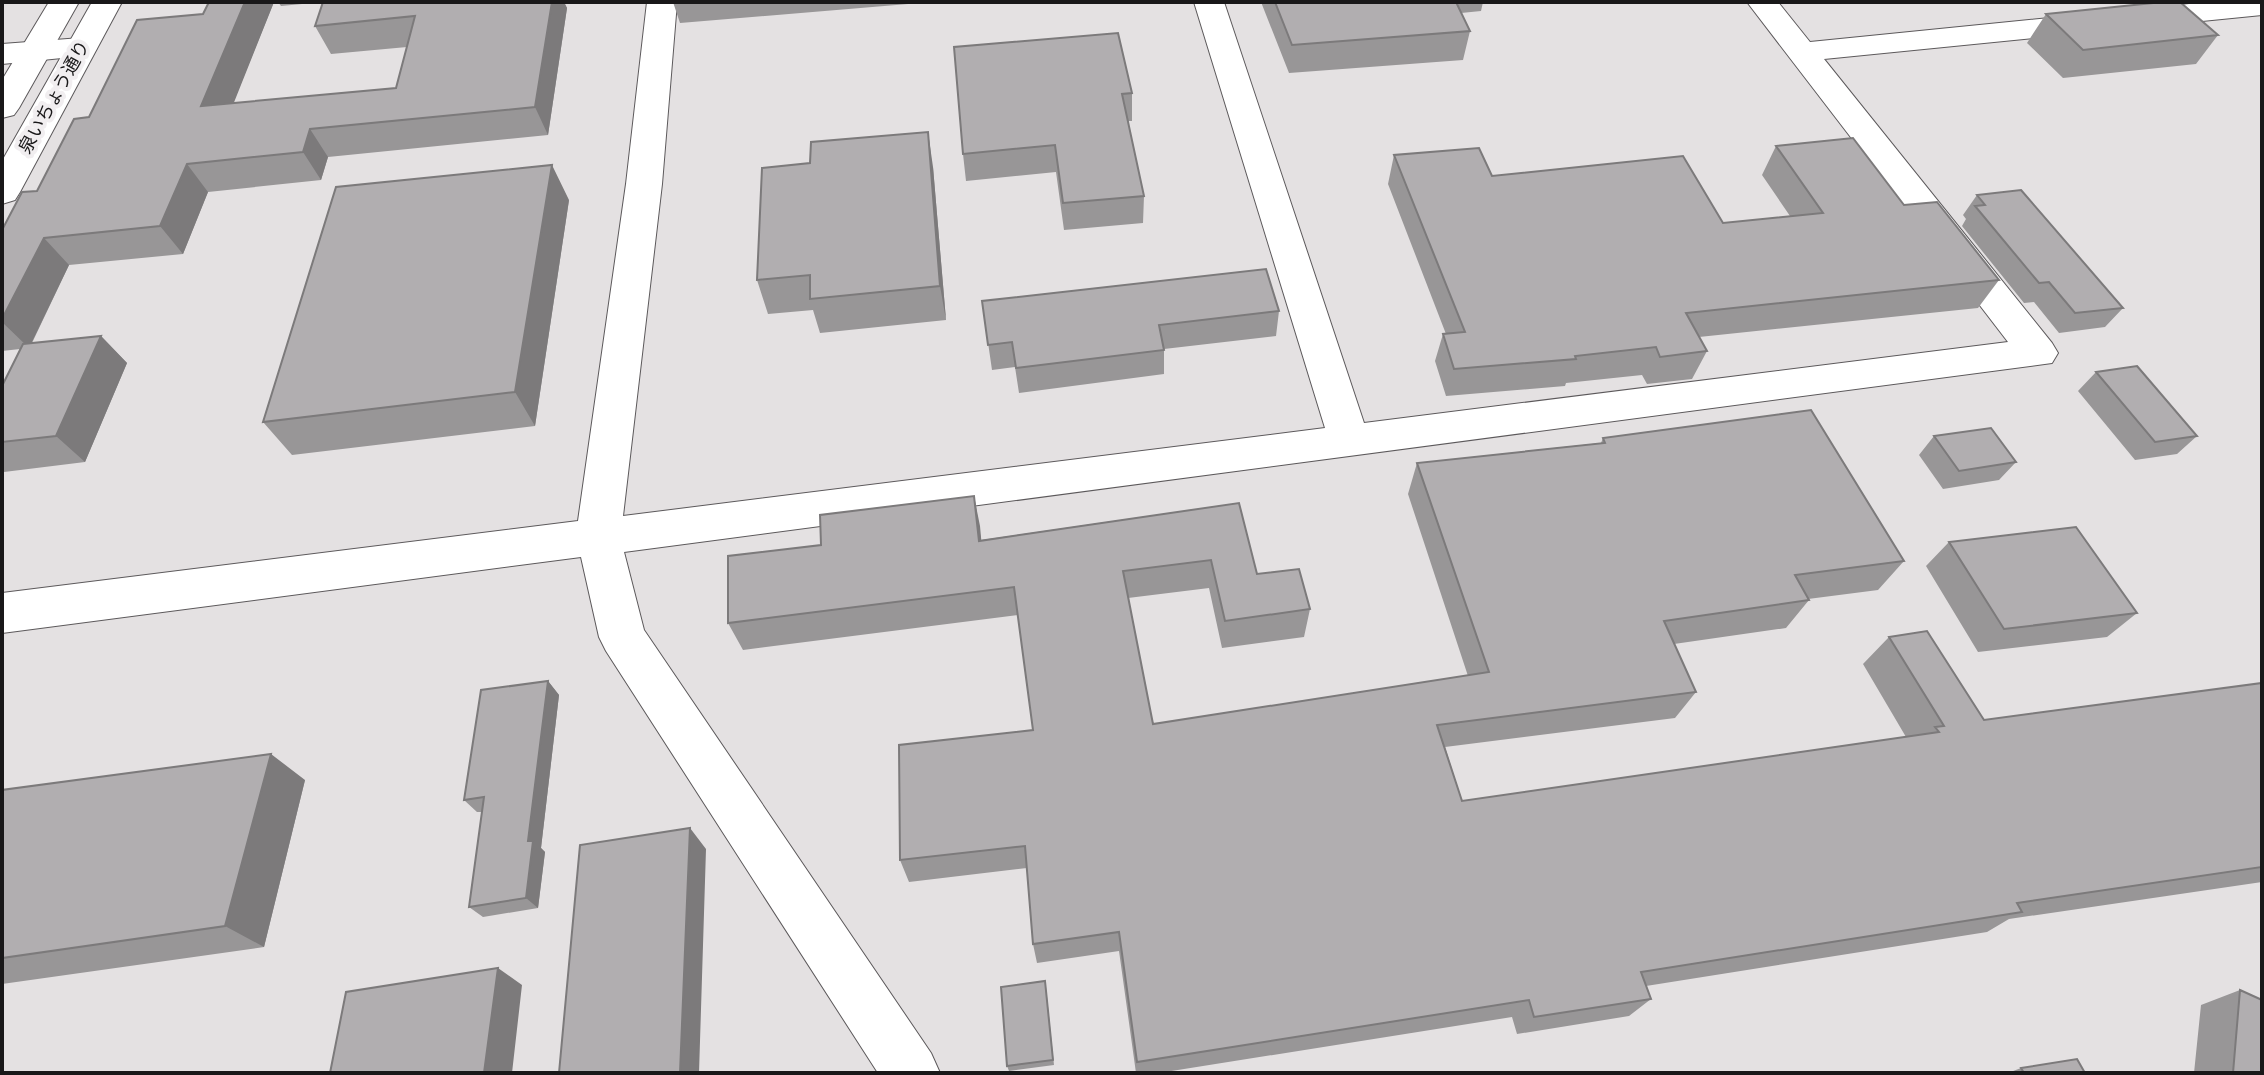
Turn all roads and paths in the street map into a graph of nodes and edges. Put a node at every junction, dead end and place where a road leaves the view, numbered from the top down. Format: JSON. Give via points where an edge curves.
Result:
{"nodes":[{"id":1,"x":64,"y":2,"type":"edge"},
{"id":2,"x":107,"y":2,"type":"edge"},
{"id":3,"x":662,"y":2,"type":"edge"},
{"id":4,"x":1209,"y":2,"type":"edge"},
{"id":5,"x":1762,"y":2,"type":"edge"},
{"id":6,"x":2262,"y":6,"type":"edge"},
{"id":7,"x":81,"y":48,"type":"junction"},
{"id":8,"x":35,"y":52,"type":"junction"},
{"id":9,"x":1803,"y":52,"type":"junction"},
{"id":10,"x":2,"y":54,"type":"edge"},
{"id":11,"x":2,"y":108,"type":"edge"},
{"id":12,"x":2,"y":192,"type":"edge"},
{"id":13,"x":1350,"y":442,"type":"junction"},
{"id":14,"x":598,"y":537,"type":"junction"},
{"id":15,"x":2,"y":613,"type":"edge"},
{"id":16,"x":911,"y":1073,"type":"edge"}],
"edges":[{"from":1,"to":8,"type":"street","name":"泉いちょう通り"},
{"from":2,"to":7,"type":"street","name":"泉いちょう通り"},
{"from":3,"to":14,"type":"street"},
{"from":4,"to":13,"type":"street"},
{"from":5,"to":9,"type":"street"},
{"from":6,"to":9,"type":"street"},
{"from":7,"to":8,"type":"street"},
{"from":7,"to":12,"type":"street","name":"泉いちょう通り"},
{"from":8,"to":10,"type":"street"},
{"from":8,"to":11,"type":"street","name":"泉いちょう通り"},
{"from":9,"to":13,"type":"street","via":[[2038,353]]},
{"from":13,"to":14,"type":"street"},
{"from":14,"to":15,"type":"street"},
{"from":14,"to":16,"type":"street","via":[[622,637]]}]}
